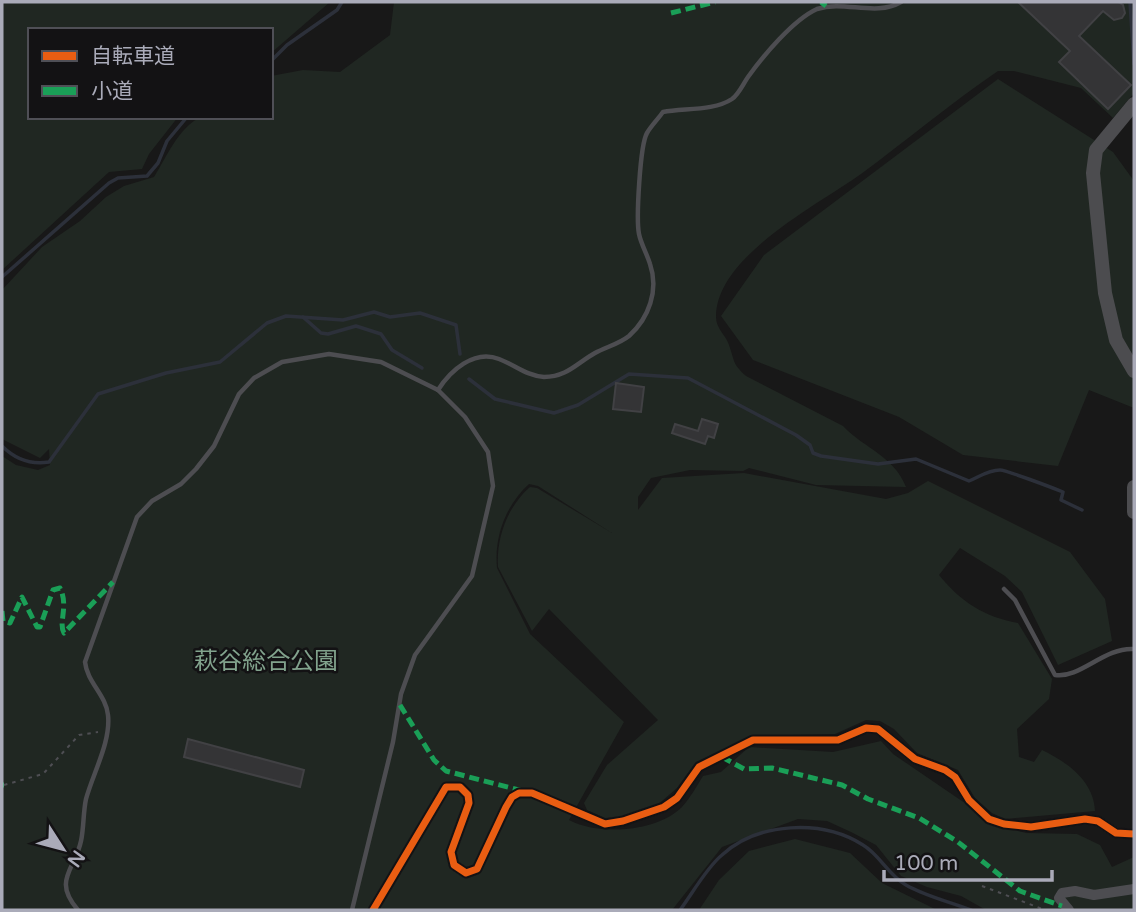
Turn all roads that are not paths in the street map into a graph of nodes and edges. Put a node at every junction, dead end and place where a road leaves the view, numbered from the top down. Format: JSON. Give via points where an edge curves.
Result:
{"nodes":[{"id":1,"x":901,"y":2,"type":"edge"},
{"id":2,"x":1134,"y":104,"type":"edge"},
{"id":3,"x":1134,"y":370,"type":"edge"},
{"id":4,"x":438,"y":390,"type":"junction"},
{"id":5,"x":1134,"y":487,"type":"edge"},
{"id":6,"x":1134,"y":512,"type":"edge"},
{"id":7,"x":1004,"y":589,"type":"dead end"},
{"id":8,"x":1134,"y":649,"type":"edge"},
{"id":9,"x":1134,"y":834,"type":"edge"},
{"id":10,"x":1134,"y":889,"type":"edge"},
{"id":11,"x":78,"y":910,"type":"edge"},
{"id":12,"x":352,"y":910,"type":"edge"},
{"id":13,"x":373,"y":910,"type":"edge"},
{"id":14,"x":1069,"y":910,"type":"edge"}],
"edges":[{"from":1,"to":4,"type":"lane","via":[[867,8],[839,3],[814,10],[767,53],[733,99],[663,112],[646,134],[637,214],[639,235],[655,281],[653,295],[644,318],[628,336],[562,375],[542,377],[498,358],[474,359],[454,370]]},
{"from":2,"to":3,"type":"main road","via":[[1096,150],[1093,173],[1105,293],[1116,341]]},
{"from":4,"to":11,"type":"lane","via":[[381,362],[329,354],[282,362],[254,378],[239,394],[214,446],[196,470],[152,500],[132,528],[85,662],[106,701],[109,718],[86,800],[81,840],[68,870],[66,887]]},
{"from":4,"to":12,"type":"lane","via":[[465,417],[488,452],[493,486],[472,576],[415,655],[401,694]]},
{"from":5,"to":6,"type":"main road"},
{"from":7,"to":8,"type":"lane","via":[[1015,600],[1055,675],[1065,676],[1122,648]]},
{"from":9,"to":13,"type":"street","via":[[1116,833],[1098,821],[1085,819],[1031,827],[989,819],[969,800],[955,777],[907,755],[878,729],[866,728],[838,740],[753,740],[699,767],[677,798],[664,807],[623,821],[605,824],[532,793],[519,793],[506,807],[477,869],[466,873],[454,866],[451,852],[468,795],[460,787],[446,787]]},
{"from":10,"to":14,"type":"street","via":[[1094,895],[1062,893],[1062,906]]}]}
